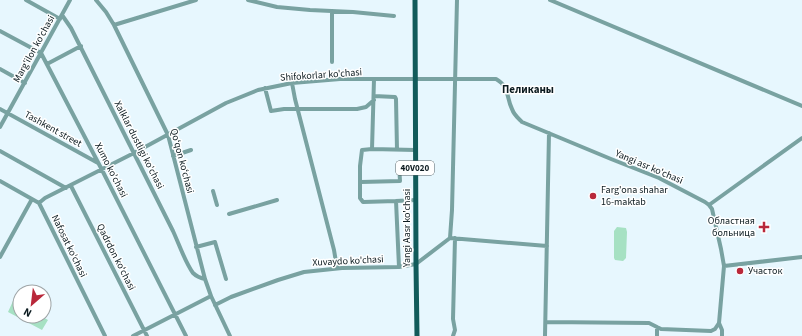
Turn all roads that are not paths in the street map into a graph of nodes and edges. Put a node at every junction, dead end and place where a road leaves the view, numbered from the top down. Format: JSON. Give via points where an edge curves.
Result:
{"nodes":[{"id":1,"x":26,"y":0,"type":"edge"},
{"id":2,"x":70,"y":0,"type":"edge"},
{"id":3,"x":96,"y":0,"type":"edge"},
{"id":4,"x":196,"y":0,"type":"edge"},
{"id":5,"x":248,"y":0,"type":"edge"},
{"id":6,"x":415,"y":0,"type":"edge"},
{"id":7,"x":457,"y":0,"type":"edge"},
{"id":8,"x":550,"y":0,"type":"edge"},
{"id":9,"x":332,"y":11,"type":"junction"},
{"id":10,"x":62,"y":15,"type":"junction"},
{"id":11,"x":394,"y":16,"type":"dead end"},
{"id":12,"x":60,"y":19,"type":"junction"},
{"id":13,"x":114,"y":25,"type":"junction"},
{"id":14,"x":0,"y":31,"type":"edge"},
{"id":15,"x":81,"y":46,"type":"junction"},
{"id":16,"x":41,"y":53,"type":"junction"},
{"id":17,"x":332,"y":62,"type":"dead end"},
{"id":18,"x":47,"y":64,"type":"junction"},
{"id":19,"x":0,"y":69,"type":"edge"},
{"id":20,"x":374,"y":79,"type":"junction"},
{"id":21,"x":455,"y":79,"type":"junction"},
{"id":22,"x":416,"y":80,"type":"junction"},
{"id":23,"x":25,"y":83,"type":"junction"},
{"id":24,"x":292,"y":83,"type":"junction"},
{"id":25,"x":265,"y":88,"type":"junction"},
{"id":26,"x":374,"y":98,"type":"junction"},
{"id":27,"x":802,"y":106,"type":"edge"},
{"id":28,"x":0,"y":109,"type":"edge"},
{"id":29,"x":298,"y":109,"type":"junction"},
{"id":30,"x":8,"y":114,"type":"junction"},
{"id":31,"x":0,"y":128,"type":"edge"},
{"id":32,"x":549,"y":133,"type":"junction"},
{"id":33,"x":168,"y":135,"type":"junction"},
{"id":34,"x":802,"y":138,"type":"edge"},
{"id":35,"x":372,"y":149,"type":"junction"},
{"id":36,"x":191,"y":150,"type":"dead end"},
{"id":37,"x":397,"y":150,"type":"junction"},
{"id":38,"x":415,"y":150,"type":"junction"},
{"id":39,"x":0,"y":151,"type":"edge"},
{"id":40,"x":134,"y":153,"type":"junction"},
{"id":41,"x":173,"y":156,"type":"junction"},
{"id":42,"x":99,"y":163,"type":"junction"},
{"id":43,"x":399,"y":166,"type":"dead end"},
{"id":44,"x":102,"y":170,"type":"junction"},
{"id":45,"x":0,"y":181,"type":"edge"},
{"id":46,"x":360,"y":182,"type":"junction"},
{"id":47,"x":71,"y":186,"type":"junction"},
{"id":48,"x":66,"y":188,"type":"junction"},
{"id":49,"x":213,"y":191,"type":"dead end"},
{"id":50,"x":32,"y":199,"type":"junction"},
{"id":51,"x":277,"y":200,"type":"dead end"},
{"id":52,"x":396,"y":200,"type":"junction"},
{"id":53,"x":416,"y":200,"type":"junction"},
{"id":54,"x":39,"y":203,"type":"junction"},
{"id":55,"x":217,"y":205,"type":"dead end"},
{"id":56,"x":709,"y":205,"type":"junction"},
{"id":57,"x":229,"y":214,"type":"dead end"},
{"id":58,"x":452,"y":238,"type":"junction"},
{"id":59,"x":196,"y":246,"type":"junction"},
{"id":60,"x":547,"y":246,"type":"junction"},
{"id":61,"x":0,"y":257,"type":"edge"},
{"id":62,"x":802,"y":257,"type":"edge"},
{"id":63,"x":416,"y":264,"type":"junction"},
{"id":64,"x":724,"y":266,"type":"junction"},
{"id":65,"x":399,"y":267,"type":"junction"},
{"id":66,"x":337,"y":268,"type":"junction"},
{"id":67,"x":205,"y":279,"type":"junction"},
{"id":68,"x":226,"y":279,"type":"dead end"},
{"id":69,"x":211,"y":296,"type":"junction"},
{"id":70,"x":215,"y":305,"type":"junction"},
{"id":71,"x":175,"y":315,"type":"junction"},
{"id":72,"x":546,"y":322,"type":"junction"},
{"id":73,"x":719,"y":323,"type":"junction"},
{"id":74,"x":657,"y":327,"type":"junction"},
{"id":75,"x":144,"y":330,"type":"junction"},
{"id":76,"x":696,"y":334,"type":"edge"},
{"id":77,"x":105,"y":336,"type":"edge"},
{"id":78,"x":133,"y":336,"type":"edge"},
{"id":79,"x":147,"y":336,"type":"edge"},
{"id":80,"x":186,"y":336,"type":"edge"},
{"id":81,"x":230,"y":336,"type":"edge"},
{"id":82,"x":417,"y":336,"type":"edge"},
{"id":83,"x":453,"y":336,"type":"edge"},
{"id":84,"x":546,"y":336,"type":"edge"},
{"id":85,"x":657,"y":336,"type":"edge"},
{"id":86,"x":722,"y":336,"type":"edge"}],
"edges":[{"from":1,"to":12,"type":"street"},
{"from":2,"to":10,"type":"street","name":"Marg'ilon ko'chasi"},
{"from":3,"to":13,"type":"street","name":"Qoʻqon koʻchasi"},
{"from":4,"to":13,"type":"street"},
{"from":5,"to":9,"type":"street","via":[[278,7]]},
{"from":6,"to":22,"type":"main road","name":"Yangi Aasr ko'chasi","number":"40V020"},
{"from":7,"to":21,"type":"street"},
{"from":8,"to":27,"type":"street"},
{"from":9,"to":11,"type":"street"},
{"from":9,"to":17,"type":"street"},
{"from":10,"to":12,"type":"street","name":"Marg'ilon ko'chasi"},
{"from":10,"to":15,"type":"street","name":"Xalklar dustligi ko'chasi"},
{"from":12,"to":16,"type":"street","name":"Marg'ilon ko'chasi"},
{"from":13,"to":33,"type":"street","name":"Qoʻqon koʻchasi"},
{"from":14,"to":16,"type":"street"},
{"from":15,"to":18,"type":"street"},
{"from":15,"to":40,"type":"street","name":"Xalklar dustligi ko'chasi"},
{"from":16,"to":18,"type":"street","name":"Xumo ko'chasi"},
{"from":16,"to":23,"type":"street","name":"Marg'ilon ko'chasi"},
{"from":18,"to":42,"type":"street","name":"Xumo ko'chasi"},
{"from":19,"to":23,"type":"street"},
{"from":20,"to":22,"type":"street","name":"Shifokorlar ko'chasi"},
{"from":20,"to":24,"type":"street","name":"Shifokorlar ko'chasi"},
{"from":20,"to":26,"type":"street"},
{"from":21,"to":22,"type":"street","name":"Yangi asr ko'chasi"},
{"from":21,"to":32,"type":"street","name":"Yangi asr ko'chasi","via":[[500,82],[506,88],[511,109],[517,118]]},
{"from":21,"to":58,"type":"street"},
{"from":22,"to":38,"type":"main road","name":"Yangi Aasr ko'chasi","number":"40V020"},
{"from":23,"to":30,"type":"street","name":"Marg'ilon ko'chasi"},
{"from":24,"to":25,"type":"street","name":"Shifokorlar ko'chasi"},
{"from":24,"to":29,"type":"street"},
{"from":25,"to":29,"type":"street","via":[[271,112]]},
{"from":25,"to":33,"type":"street","name":"Shifokorlar ko'chasi","via":[[226,103]]},
{"from":26,"to":29,"type":"street","via":[[366,107],[357,110]]},
{"from":26,"to":35,"type":"street"},
{"from":26,"to":37,"type":"street","via":[[396,99]]},
{"from":28,"to":30,"type":"street","name":"Tashkent street"},
{"from":29,"to":66,"type":"street"},
{"from":30,"to":31,"type":"street","name":"Marg'ilon ko'chasi"},
{"from":30,"to":42,"type":"street","name":"Tashkent street"},
{"from":32,"to":56,"type":"street","name":"Yangi asr ko'chasi","via":[[659,178]]},
{"from":32,"to":60,"type":"street"},
{"from":33,"to":40,"type":"street","name":"Shifokorlar ko'chasi"},
{"from":33,"to":41,"type":"street","name":"Qoʻqon koʻchasi"},
{"from":34,"to":56,"type":"street"},
{"from":35,"to":37,"type":"street"},
{"from":35,"to":46,"type":"street","via":[[362,150]]},
{"from":36,"to":41,"type":"street"},
{"from":37,"to":38,"type":"street"},
{"from":38,"to":53,"type":"main road","name":"Yangi Aasr ko'chasi","number":"40V020"},
{"from":39,"to":48,"type":"street"},
{"from":40,"to":44,"type":"street","name":"Shifokorlar ko'chasi"},
{"from":40,"to":67,"type":"street","name":"Xalklar dustligi ko'chasi","via":[[191,268],[197,276]]},
{"from":41,"to":59,"type":"street","name":"Qoʻqon koʻchasi"},
{"from":42,"to":44,"type":"street","name":"Xumo ko'chasi"},
{"from":43,"to":46,"type":"street","via":[[400,181]]},
{"from":44,"to":47,"type":"street","name":"Shifokorlar ko'chasi"},
{"from":44,"to":71,"type":"street","name":"Xumo ko'chasi"},
{"from":45,"to":50,"type":"street"},
{"from":46,"to":52,"type":"street","via":[[360,198],[363,202]]},
{"from":47,"to":48,"type":"street","name":"Shifokorlar ko'chasi"},
{"from":47,"to":75,"type":"street","name":"Qadrdon koʻchasi"},
{"from":48,"to":54,"type":"street","name":"Shifokorlar ko'chasi"},
{"from":49,"to":55,"type":"street"},
{"from":50,"to":54,"type":"street"},
{"from":50,"to":61,"type":"street"},
{"from":51,"to":57,"type":"street"},
{"from":52,"to":53,"type":"street"},
{"from":52,"to":65,"type":"street"},
{"from":53,"to":63,"type":"main road","name":"Yangi Aasr ko'chasi","number":"40V020"},
{"from":54,"to":77,"type":"street","name":"Nafosat ko'chasi"},
{"from":56,"to":64,"type":"street","via":[[722,249]]},
{"from":58,"to":60,"type":"street"},
{"from":58,"to":63,"type":"street"},
{"from":58,"to":83,"type":"street"},
{"from":59,"to":67,"type":"street","name":"Qoʻqon koʻchasi"},
{"from":59,"to":68,"type":"street","via":[[215,242]]},
{"from":60,"to":72,"type":"street"},
{"from":62,"to":64,"type":"street"},
{"from":63,"to":65,"type":"street","name":"Xuvaydo ko'chasi"},
{"from":63,"to":82,"type":"main road","name":"Yangi Aasr ko'chasi","number":"40V020"},
{"from":64,"to":73,"type":"street"},
{"from":65,"to":66,"type":"street","name":"Xuvaydo ko'chasi"},
{"from":66,"to":70,"type":"street","name":"Xuvaydo ko'chasi","via":[[304,272]]},
{"from":67,"to":69,"type":"street","name":"Qoʻqon koʻchasi"},
{"from":69,"to":70,"type":"street","name":"Qoʻqon koʻchasi"},
{"from":69,"to":71,"type":"street"},
{"from":70,"to":81,"type":"street","name":"Qoʻqon koʻchasi"},
{"from":71,"to":75,"type":"street"},
{"from":71,"to":80,"type":"street","name":"Xumo ko'chasi"},
{"from":72,"to":74,"type":"street","via":[[648,323]]},
{"from":72,"to":84,"type":"street"},
{"from":73,"to":76,"type":"street","via":[[713,330]]},
{"from":73,"to":86,"type":"street"},
{"from":74,"to":76,"type":"street"},
{"from":74,"to":85,"type":"street"},
{"from":75,"to":78,"type":"street"},
{"from":75,"to":79,"type":"street","name":"Qadrdon koʻchasi"}]}
